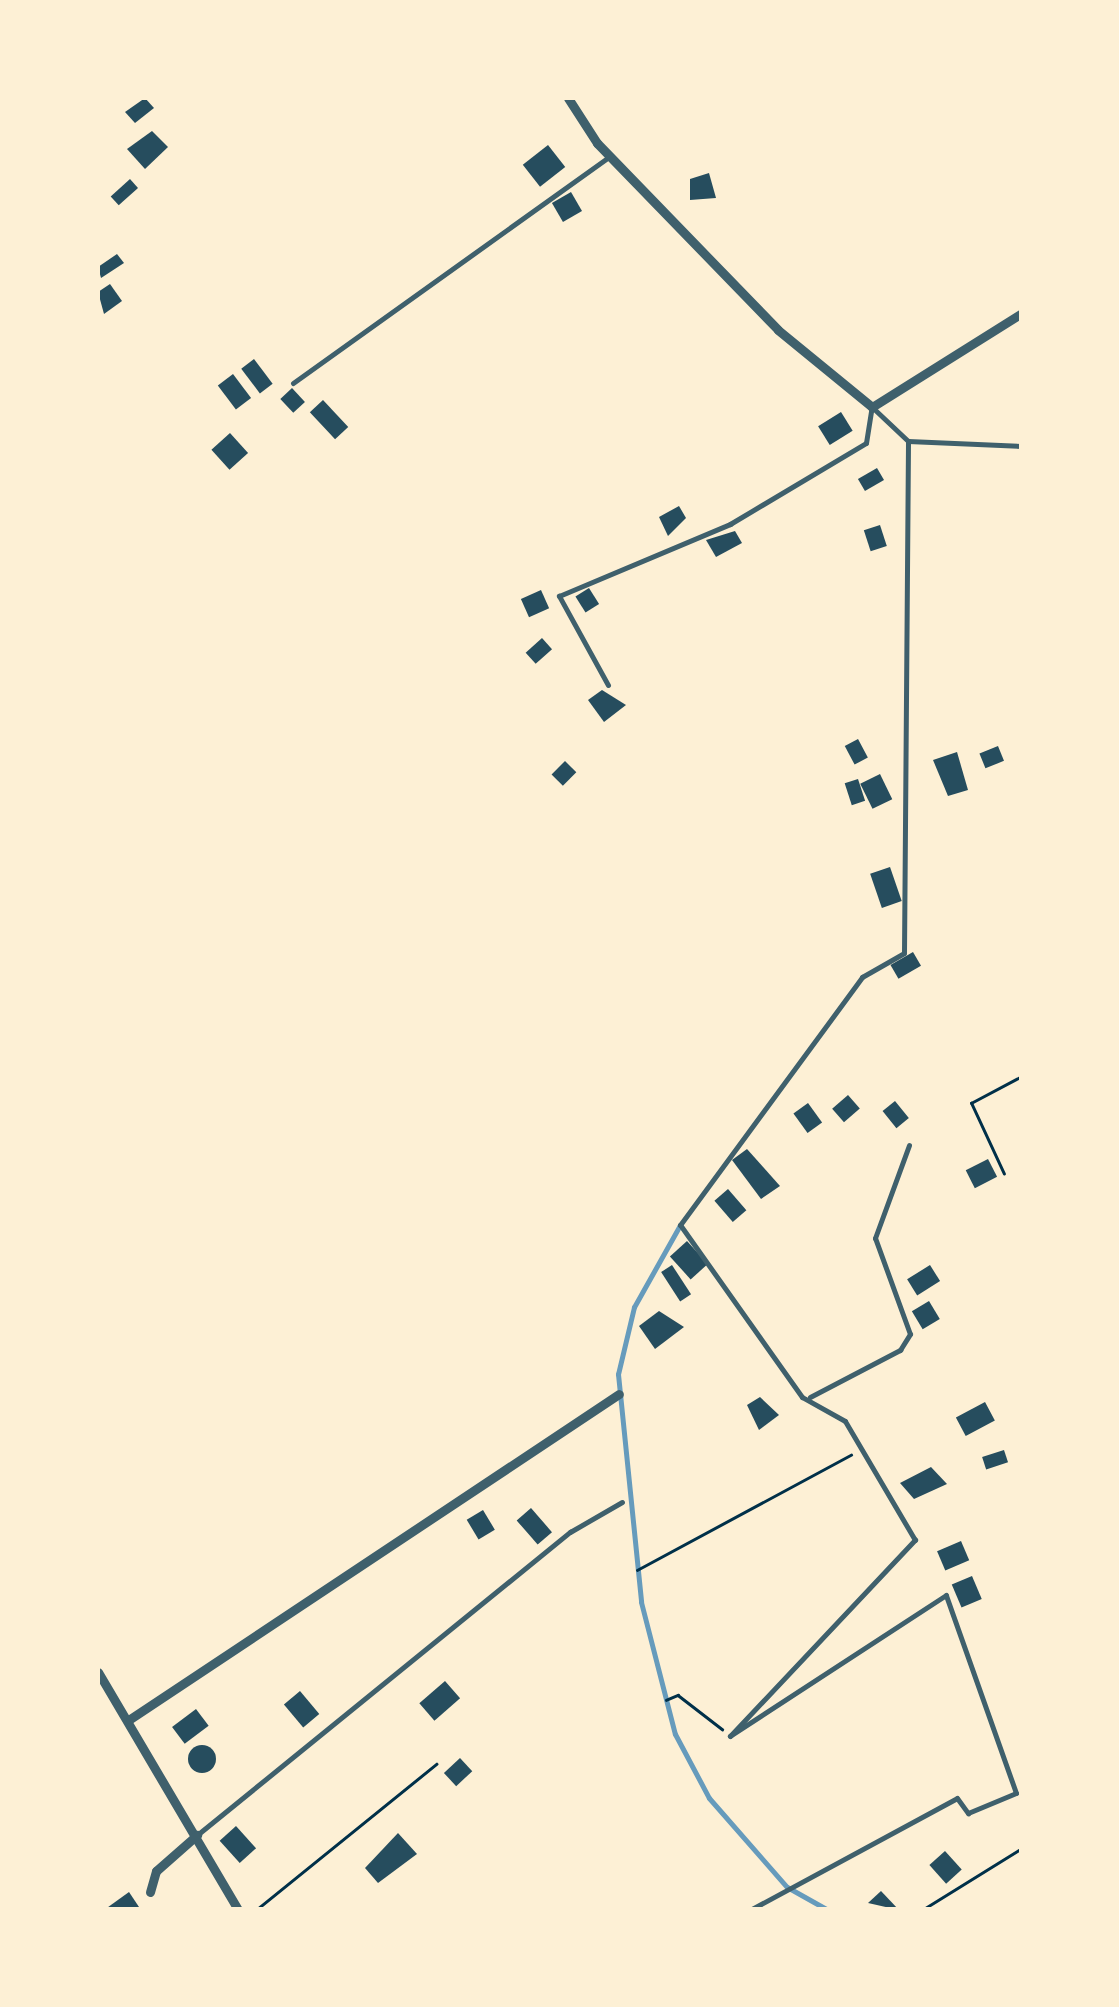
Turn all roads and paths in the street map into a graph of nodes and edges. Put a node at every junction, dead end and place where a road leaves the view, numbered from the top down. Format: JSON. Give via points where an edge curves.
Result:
{"nodes":[{"id":1,"x":568,"y":98,"type":"edge"},
{"id":2,"x":610,"y":156,"type":"junction"},
{"id":3,"x":1022,"y":313,"type":"edge"},
{"id":4,"x":294,"y":383,"type":"dead end"},
{"id":5,"x":872,"y":407,"type":"junction"},
{"id":6,"x":908,"y":441,"type":"junction"},
{"id":7,"x":1022,"y":446,"type":"edge"},
{"id":8,"x":608,"y":685,"type":"dead end"},
{"id":9,"x":1022,"y":1076,"type":"edge"},
{"id":10,"x":909,"y":1145,"type":"dead end"},
{"id":11,"x":1004,"y":1174,"type":"dead end"},
{"id":12,"x":618,"y":1394,"type":"dead end"},
{"id":13,"x":802,"y":1397,"type":"junction"},
{"id":14,"x":862,"y":1450,"type":"junction"},
{"id":15,"x":622,"y":1502,"type":"dead end"},
{"id":16,"x":638,"y":1570,"type":"dead end"},
{"id":17,"x":98,"y":1672,"type":"edge"},
{"id":18,"x":666,"y":1700,"type":"dead end"},
{"id":19,"x":130,"y":1719,"type":"junction"},
{"id":20,"x":730,"y":1736,"type":"junction"},
{"id":21,"x":436,"y":1764,"type":"dead end"},
{"id":22,"x":197,"y":1835,"type":"junction"},
{"id":23,"x":1022,"y":1848,"type":"edge"},
{"id":24,"x":150,"y":1892,"type":"dead end"},
{"id":25,"x":238,"y":1910,"type":"edge"},
{"id":26,"x":256,"y":1910,"type":"edge"},
{"id":27,"x":750,"y":1910,"type":"edge"},
{"id":28,"x":922,"y":1910,"type":"edge"}],
"edges":[{"from":1,"to":2,"type":"street"},
{"from":2,"to":4,"type":"lane"},
{"from":2,"to":5,"type":"street","via":[[778,330]]},
{"from":3,"to":5,"type":"street"},
{"from":5,"to":6,"type":"lane"},
{"from":5,"to":8,"type":"lane","via":[[866,443],[730,524],[560,596]]},
{"from":6,"to":7,"type":"lane"},
{"from":6,"to":13,"type":"lane","via":[[904,953],[862,977],[680,1225]]},
{"from":9,"to":11,"type":"path","via":[[971,1102]]},
{"from":10,"to":13,"type":"lane","via":[[875,1238],[910,1334],[900,1350],[827,1396]]},
{"from":12,"to":19,"type":"street"},
{"from":13,"to":14,"type":"lane","via":[[844,1421]]},
{"from":14,"to":16,"type":"path"},
{"from":14,"to":20,"type":"lane","via":[[915,1540]]},
{"from":15,"to":22,"type":"lane","via":[[570,1532]]},
{"from":17,"to":19,"type":"street"},
{"from":18,"to":20,"type":"path","via":[[678,1695]]},
{"from":19,"to":22,"type":"street"},
{"from":20,"to":27,"type":"lane","via":[[946,1594],[1016,1793],[968,1813],[957,1798]]},
{"from":21,"to":26,"type":"path"},
{"from":22,"to":24,"type":"street","via":[[156,1871]]},
{"from":22,"to":25,"type":"street"},
{"from":23,"to":28,"type":"path"}]}
